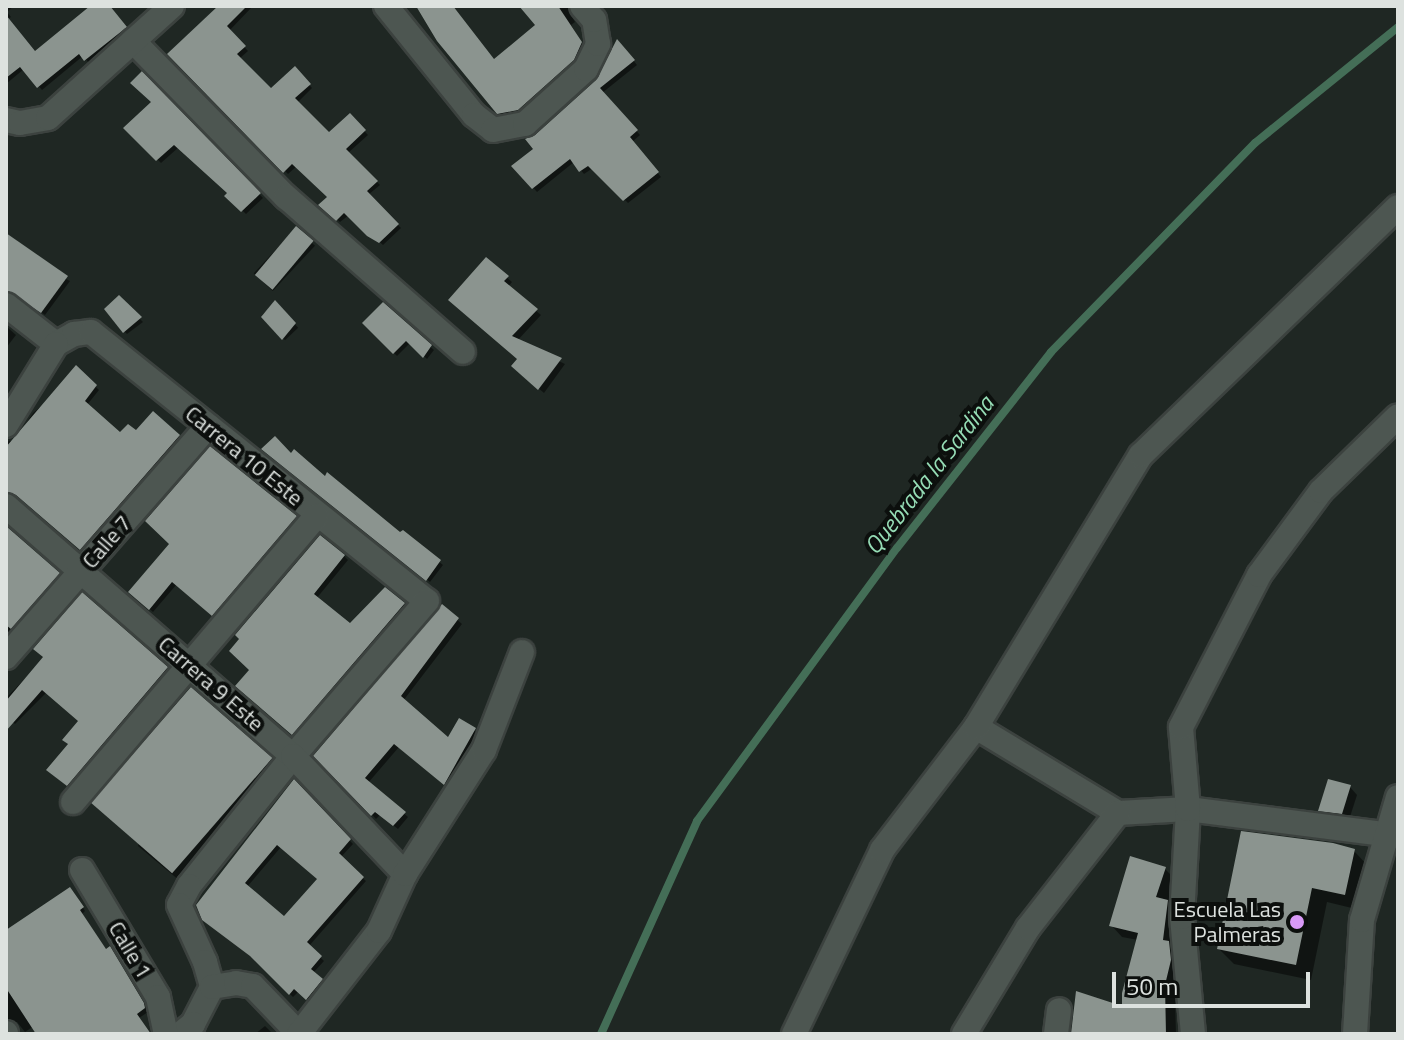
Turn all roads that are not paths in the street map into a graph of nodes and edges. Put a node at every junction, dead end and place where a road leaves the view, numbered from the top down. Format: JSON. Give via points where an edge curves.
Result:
{"nodes":[{"id":1,"x":172,"y":6,"type":"edge"},
{"id":2,"x":386,"y":6,"type":"edge"},
{"id":3,"x":582,"y":6,"type":"edge"},
{"id":4,"x":133,"y":41,"type":"junction"},
{"id":5,"x":6,"y":120,"type":"edge"},
{"id":6,"x":1398,"y":207,"type":"edge"},
{"id":7,"x":6,"y":305,"type":"edge"},
{"id":8,"x":56,"y":344,"type":"junction"},
{"id":9,"x":463,"y":352,"type":"dead end"},
{"id":10,"x":1398,"y":416,"type":"edge"},
{"id":11,"x":6,"y":425,"type":"edge"},
{"id":12,"x":208,"y":426,"type":"junction"},
{"id":13,"x":6,"y":506,"type":"edge"},
{"id":14,"x":316,"y":516,"type":"junction"},
{"id":15,"x":81,"y":571,"type":"junction"},
{"id":16,"x":522,"y":652,"type":"dead end"},
{"id":17,"x":6,"y":657,"type":"edge"},
{"id":18,"x":190,"y":665,"type":"junction"},
{"id":19,"x":976,"y":727,"type":"junction"},
{"id":20,"x":293,"y":756,"type":"junction"},
{"id":21,"x":1398,"y":797,"type":"edge"},
{"id":22,"x":73,"y":802,"type":"dead end"},
{"id":23,"x":1188,"y":809,"type":"junction"},
{"id":24,"x":1118,"y":813,"type":"junction"},
{"id":25,"x":1392,"y":834,"type":"edge"},
{"id":26,"x":82,"y":870,"type":"dead end"},
{"id":27,"x":405,"y":874,"type":"junction"},
{"id":28,"x":212,"y":987,"type":"junction"},
{"id":29,"x":166,"y":1034,"type":"edge"},
{"id":30,"x":180,"y":1034,"type":"edge"},
{"id":31,"x":794,"y":1034,"type":"edge"},
{"id":32,"x":964,"y":1034,"type":"edge"},
{"id":33,"x":1193,"y":1034,"type":"edge"},
{"id":34,"x":1355,"y":1034,"type":"edge"}],
"edges":[{"from":1,"to":4,"type":"street"},
{"from":2,"to":3,"type":"street","via":[[474,115],[493,130],[525,124],[586,69],[598,44],[594,20]]},
{"from":4,"to":5,"type":"street","via":[[48,118]]},
{"from":4,"to":9,"type":"street","via":[[286,197]]},
{"from":6,"to":19,"type":"street","via":[[1141,455]]},
{"from":7,"to":8,"type":"street"},
{"from":8,"to":11,"type":"street"},
{"from":8,"to":12,"type":"street","name":"Carrera 10 Este","via":[[91,332]]},
{"from":10,"to":23,"type":"street","via":[[1321,491],[1259,575],[1216,654],[1181,727]]},
{"from":12,"to":14,"type":"street","name":"Carrera 10 Este"},
{"from":12,"to":15,"type":"street","name":"Calle 7"},
{"from":13,"to":15,"type":"street","name":"Carrera 9 Este"},
{"from":14,"to":18,"type":"street"},
{"from":14,"to":20,"type":"street","name":"Carrera 10 Este","via":[[427,601]]},
{"from":15,"to":17,"type":"street","name":"Calle 7"},
{"from":15,"to":18,"type":"street","name":"Carrera 9 Este"},
{"from":16,"to":27,"type":"street","via":[[484,750]]},
{"from":18,"to":20,"type":"street","name":"Carrera 9 Este"},
{"from":18,"to":22,"type":"street"},
{"from":19,"to":24,"type":"street"},
{"from":19,"to":31,"type":"street","via":[[882,850]]},
{"from":20,"to":27,"type":"street","name":"Carrera 9 Este"},
{"from":20,"to":28,"type":"street","via":[[179,905]]},
{"from":21,"to":25,"type":"street"},
{"from":23,"to":24,"type":"street"},
{"from":23,"to":25,"type":"street"},
{"from":23,"to":33,"type":"street","via":[[1182,917]]},
{"from":24,"to":32,"type":"street","via":[[1028,928]]},
{"from":25,"to":34,"type":"street","via":[[1362,920]]},
{"from":26,"to":29,"type":"street","name":"Calle 1","via":[[158,997]]},
{"from":27,"to":28,"type":"street","via":[[379,931],[299,1034],[253,986]]},
{"from":28,"to":30,"type":"street","via":[[193,1024]]}]}
